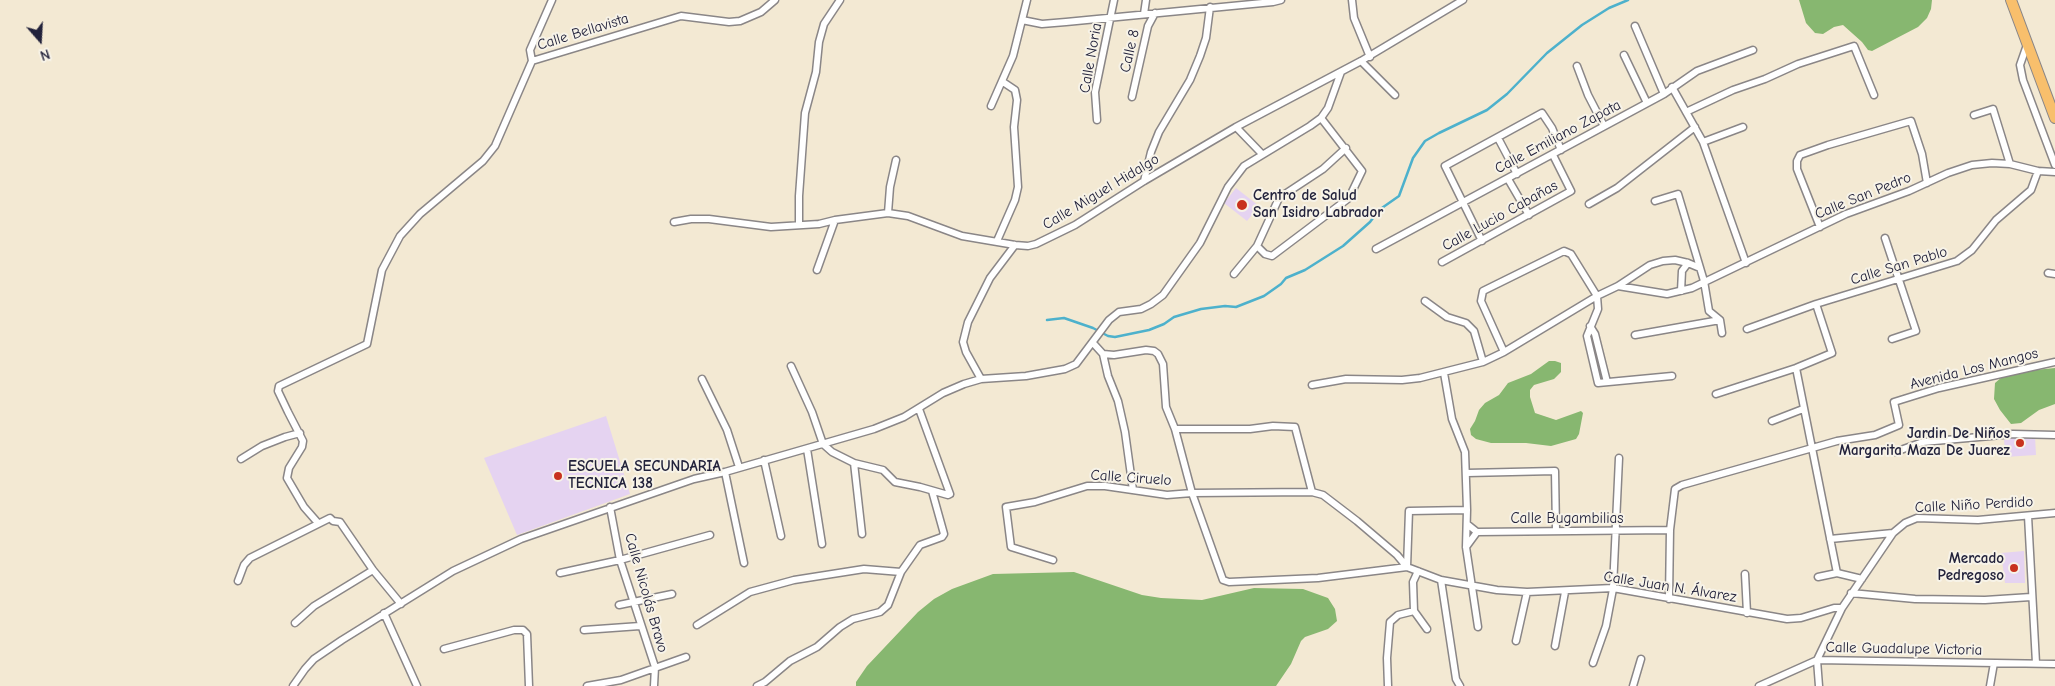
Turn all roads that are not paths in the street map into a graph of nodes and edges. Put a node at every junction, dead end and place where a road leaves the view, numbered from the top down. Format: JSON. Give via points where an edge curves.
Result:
{"nodes":[{"id":1,"x":552,"y":0,"type":"edge"},
{"id":2,"x":775,"y":0,"type":"edge"},
{"id":3,"x":840,"y":0,"type":"edge"},
{"id":4,"x":1027,"y":0,"type":"edge"},
{"id":5,"x":1114,"y":0,"type":"edge"},
{"id":6,"x":1146,"y":0,"type":"edge"},
{"id":7,"x":1281,"y":0,"type":"edge"},
{"id":8,"x":1352,"y":0,"type":"edge"},
{"id":9,"x":1464,"y":0,"type":"edge"},
{"id":10,"x":2012,"y":0,"type":"edge"},
{"id":11,"x":1210,"y":8,"type":"junction"},
{"id":12,"x":1155,"y":13,"type":"junction"},
{"id":13,"x":1144,"y":14,"type":"junction"},
{"id":14,"x":1111,"y":18,"type":"junction"},
{"id":15,"x":1022,"y":20,"type":"junction"},
{"id":16,"x":1634,"y":26,"type":"dead end"},
{"id":17,"x":2028,"y":44,"type":"junction"},
{"id":18,"x":1753,"y":50,"type":"dead end"},
{"id":19,"x":1624,"y":55,"type":"dead end"},
{"id":20,"x":1370,"y":57,"type":"junction"},
{"id":21,"x":532,"y":61,"type":"junction"},
{"id":22,"x":1362,"y":62,"type":"junction"},
{"id":23,"x":1577,"y":66,"type":"dead end"},
{"id":24,"x":1341,"y":72,"type":"junction"},
{"id":25,"x":1002,"y":82,"type":"junction"},
{"id":26,"x":1672,"y":87,"type":"junction"},
{"id":27,"x":1664,"y":94,"type":"junction"},
{"id":28,"x":1394,"y":95,"type":"dead end"},
{"id":29,"x":1874,"y":95,"type":"dead end"},
{"id":30,"x":1132,"y":97,"type":"dead end"},
{"id":31,"x":1647,"y":103,"type":"junction"},
{"id":32,"x":991,"y":106,"type":"dead end"},
{"id":33,"x":1686,"y":112,"type":"junction"},
{"id":34,"x":1974,"y":115,"type":"dead end"},
{"id":35,"x":1321,"y":118,"type":"junction"},
{"id":36,"x":2055,"y":118,"type":"edge"},
{"id":37,"x":1097,"y":120,"type":"dead end"},
{"id":38,"x":1604,"y":126,"type":"junction"},
{"id":39,"x":1236,"y":127,"type":"junction"},
{"id":40,"x":1695,"y":127,"type":"junction"},
{"id":41,"x":1744,"y":127,"type":"dead end"},
{"id":42,"x":1498,"y":138,"type":"junction"},
{"id":43,"x":1703,"y":142,"type":"junction"},
{"id":44,"x":1346,"y":148,"type":"junction"},
{"id":45,"x":1561,"y":150,"type":"junction"},
{"id":46,"x":1262,"y":154,"type":"junction"},
{"id":47,"x":1553,"y":155,"type":"junction"},
{"id":48,"x":896,"y":160,"type":"dead end"},
{"id":49,"x":2010,"y":164,"type":"junction"},
{"id":50,"x":2055,"y":165,"type":"edge"},
{"id":51,"x":2038,"y":171,"type":"junction"},
{"id":52,"x":2055,"y":172,"type":"edge"},
{"id":53,"x":1517,"y":174,"type":"junction"},
{"id":54,"x":1508,"y":179,"type":"junction"},
{"id":55,"x":1144,"y":181,"type":"junction"},
{"id":56,"x":1927,"y":183,"type":"junction"},
{"id":57,"x":1655,"y":201,"type":"dead end"},
{"id":58,"x":1462,"y":202,"type":"junction"},
{"id":59,"x":1588,"y":204,"type":"dead end"},
{"id":60,"x":888,"y":213,"type":"junction"},
{"id":61,"x":1529,"y":215,"type":"junction"},
{"id":62,"x":835,"y":220,"type":"junction"},
{"id":63,"x":674,"y":222,"type":"dead end"},
{"id":64,"x":800,"y":225,"type":"junction"},
{"id":65,"x":1820,"y":227,"type":"junction"},
{"id":66,"x":1886,"y":238,"type":"dead end"},
{"id":67,"x":997,"y":241,"type":"junction"},
{"id":68,"x":1482,"y":241,"type":"junction"},
{"id":69,"x":1015,"y":245,"type":"junction"},
{"id":70,"x":1257,"y":246,"type":"junction"},
{"id":71,"x":1376,"y":250,"type":"dead end"},
{"id":72,"x":1442,"y":262,"type":"dead end"},
{"id":73,"x":1688,"y":262,"type":"junction"},
{"id":74,"x":1746,"y":263,"type":"junction"},
{"id":75,"x":1700,"y":268,"type":"junction"},
{"id":76,"x":817,"y":270,"type":"dead end"},
{"id":77,"x":1234,"y":274,"type":"dead end"},
{"id":78,"x":1900,"y":280,"type":"junction"},
{"id":79,"x":1704,"y":281,"type":"junction"},
{"id":80,"x":1618,"y":286,"type":"junction"},
{"id":81,"x":1681,"y":291,"type":"junction"},
{"id":82,"x":1597,"y":296,"type":"junction"},
{"id":83,"x":1425,"y":300,"type":"dead end"},
{"id":84,"x":1816,"y":304,"type":"junction"},
{"id":85,"x":1720,"y":320,"type":"junction"},
{"id":86,"x":1747,"y":329,"type":"dead end"},
{"id":87,"x":1722,"y":333,"type":"dead end"},
{"id":88,"x":1635,"y":335,"type":"dead end"},
{"id":89,"x":1892,"y":339,"type":"dead end"},
{"id":90,"x":1093,"y":343,"type":"junction"},
{"id":91,"x":1504,"y":352,"type":"junction"},
{"id":92,"x":1103,"y":354,"type":"junction"},
{"id":93,"x":1483,"y":362,"type":"junction"},
{"id":94,"x":2055,"y":362,"type":"edge"},
{"id":95,"x":791,"y":366,"type":"dead end"},
{"id":96,"x":1796,"y":368,"type":"junction"},
{"id":97,"x":1444,"y":373,"type":"junction"},
{"id":98,"x":1672,"y":376,"type":"dead end"},
{"id":99,"x":981,"y":378,"type":"junction"},
{"id":100,"x":702,"y":379,"type":"dead end"},
{"id":101,"x":1312,"y":385,"type":"dead end"},
{"id":102,"x":1716,"y":394,"type":"dead end"},
{"id":103,"x":919,"y":409,"type":"junction"},
{"id":104,"x":1803,"y":409,"type":"junction"},
{"id":105,"x":1772,"y":422,"type":"dead end"},
{"id":106,"x":1175,"y":429,"type":"junction"},
{"id":107,"x":300,"y":433,"type":"junction"},
{"id":108,"x":2055,"y":435,"type":"edge"},
{"id":109,"x":823,"y":444,"type":"junction"},
{"id":110,"x":1812,"y":448,"type":"junction"},
{"id":111,"x":808,"y":449,"type":"junction"},
{"id":112,"x":1895,"y":452,"type":"dead end"},
{"id":113,"x":241,"y":458,"type":"dead end"},
{"id":114,"x":1619,"y":458,"type":"dead end"},
{"id":115,"x":764,"y":460,"type":"junction"},
{"id":116,"x":854,"y":463,"type":"junction"},
{"id":117,"x":740,"y":467,"type":"junction"},
{"id":118,"x":725,"y":472,"type":"junction"},
{"id":119,"x":1467,"y":473,"type":"junction"},
{"id":120,"x":1133,"y":490,"type":"junction"},
{"id":121,"x":932,"y":491,"type":"junction"},
{"id":122,"x":1312,"y":492,"type":"junction"},
{"id":123,"x":1192,"y":493,"type":"junction"},
{"id":124,"x":610,"y":507,"type":"junction"},
{"id":125,"x":1467,"y":510,"type":"junction"},
{"id":126,"x":2055,"y":513,"type":"edge"},
{"id":127,"x":2028,"y":516,"type":"junction"},
{"id":128,"x":318,"y":523,"type":"junction"},
{"id":129,"x":1467,"y":524,"type":"junction"},
{"id":130,"x":1556,"y":530,"type":"junction"},
{"id":131,"x":1670,"y":530,"type":"junction"},
{"id":132,"x":1615,"y":531,"type":"junction"},
{"id":133,"x":1477,"y":532,"type":"junction"},
{"id":134,"x":1893,"y":533,"type":"junction"},
{"id":135,"x":862,"y":534,"type":"dead end"},
{"id":136,"x":710,"y":535,"type":"dead end"},
{"id":137,"x":781,"y":536,"type":"dead end"},
{"id":138,"x":1830,"y":539,"type":"junction"},
{"id":139,"x":822,"y":544,"type":"dead end"},
{"id":140,"x":1466,"y":547,"type":"junction"},
{"id":141,"x":620,"y":560,"type":"junction"},
{"id":142,"x":1053,"y":560,"type":"dead end"},
{"id":143,"x":744,"y":563,"type":"dead end"},
{"id":144,"x":1407,"y":567,"type":"junction"},
{"id":145,"x":373,"y":570,"type":"junction"},
{"id":146,"x":1418,"y":571,"type":"junction"},
{"id":147,"x":901,"y":572,"type":"junction"},
{"id":148,"x":560,"y":573,"type":"dead end"},
{"id":149,"x":1837,"y":573,"type":"junction"},
{"id":150,"x":1744,"y":574,"type":"dead end"},
{"id":151,"x":1818,"y":577,"type":"dead end"},
{"id":152,"x":1862,"y":579,"type":"junction"},
{"id":153,"x":1441,"y":580,"type":"junction"},
{"id":154,"x":238,"y":581,"type":"dead end"},
{"id":155,"x":1472,"y":586,"type":"junction"},
{"id":156,"x":1613,"y":589,"type":"junction"},
{"id":157,"x":1527,"y":592,"type":"junction"},
{"id":158,"x":1565,"y":592,"type":"junction"},
{"id":159,"x":1851,"y":593,"type":"junction"},
{"id":160,"x":672,"y":594,"type":"dead end"},
{"id":161,"x":2031,"y":597,"type":"junction"},
{"id":162,"x":1670,"y":599,"type":"junction"},
{"id":163,"x":635,"y":602,"type":"junction"},
{"id":164,"x":401,"y":604,"type":"junction"},
{"id":165,"x":619,"y":605,"type":"dead end"},
{"id":166,"x":1842,"y":608,"type":"junction"},
{"id":167,"x":1414,"y":611,"type":"junction"},
{"id":168,"x":1747,"y":612,"type":"junction"},
{"id":169,"x":384,"y":613,"type":"junction"},
{"id":170,"x":295,"y":623,"type":"dead end"},
{"id":171,"x":697,"y":624,"type":"dead end"},
{"id":172,"x":640,"y":626,"type":"junction"},
{"id":173,"x":1478,"y":627,"type":"dead end"},
{"id":174,"x":1427,"y":629,"type":"dead end"},
{"id":175,"x":584,"y":630,"type":"dead end"},
{"id":176,"x":1516,"y":641,"type":"dead end"},
{"id":177,"x":1555,"y":646,"type":"dead end"},
{"id":178,"x":444,"y":649,"type":"dead end"},
{"id":179,"x":686,"y":657,"type":"dead end"},
{"id":180,"x":1641,"y":659,"type":"dead end"},
{"id":181,"x":1817,"y":660,"type":"junction"},
{"id":182,"x":1593,"y":663,"type":"dead end"},
{"id":183,"x":1994,"y":663,"type":"junction"},
{"id":184,"x":2036,"y":663,"type":"junction"},
{"id":185,"x":2055,"y":664,"type":"edge"},
{"id":186,"x":655,"y":667,"type":"junction"},
{"id":187,"x":766,"y":684,"type":"edge"},
{"id":188,"x":293,"y":686,"type":"edge"},
{"id":189,"x":416,"y":686,"type":"edge"},
{"id":190,"x":529,"y":686,"type":"edge"},
{"id":191,"x":587,"y":686,"type":"edge"},
{"id":192,"x":654,"y":686,"type":"edge"},
{"id":193,"x":757,"y":686,"type":"edge"},
{"id":194,"x":1388,"y":686,"type":"edge"},
{"id":195,"x":1460,"y":686,"type":"edge"},
{"id":196,"x":1633,"y":686,"type":"edge"},
{"id":197,"x":1759,"y":686,"type":"edge"},
{"id":198,"x":1819,"y":686,"type":"edge"},
{"id":199,"x":1990,"y":686,"type":"edge"}],
"edges":[{"from":1,"to":21,"type":"street","via":[[530,50]]},
{"from":2,"to":21,"type":"street","name":"Calle Bellavista","via":[[761,12],[740,21],[681,16]]},
{"from":3,"to":64,"type":"street","via":[[824,24],[805,113]]},
{"from":4,"to":15,"type":"street"},
{"from":5,"to":14,"type":"street","name":"Calle Noria"},
{"from":6,"to":13,"type":"street","name":"Calle 8"},
{"from":7,"to":11,"type":"street"},
{"from":8,"to":20,"type":"street","via":[[1354,18]]},
{"from":9,"to":20,"type":"street","name":"Calle Miguel Hidalgo"},
{"from":10,"to":17,"type":"main road"},
{"from":11,"to":12,"type":"street"},
{"from":11,"to":55,"type":"street","via":[[1200,56],[1190,80],[1159,132]]},
{"from":12,"to":13,"type":"street"},
{"from":12,"to":30,"type":"street","name":"Calle 8","via":[[1148,26]]},
{"from":13,"to":14,"type":"street"},
{"from":14,"to":15,"type":"street","via":[[1042,24]]},
{"from":14,"to":37,"type":"street","name":"Calle Noria","via":[[1096,85]]},
{"from":15,"to":25,"type":"street"},
{"from":16,"to":27,"type":"street"},
{"from":17,"to":36,"type":"main road"},
{"from":17,"to":50,"type":"street","via":[[2020,65],[2023,80]]},
{"from":18,"to":26,"type":"street","name":"Calle Emiliano Zapata","via":[[1697,71]]},
{"from":19,"to":31,"type":"street"},
{"from":20,"to":22,"type":"street","name":"Calle Miguel Hidalgo"},
{"from":21,"to":107,"type":"street","name":"Calle Bellavista","via":[[495,146],[483,161],[420,214],[400,236],[382,270],[367,344],[279,386],[278,391]]},
{"from":22,"to":24,"type":"street","name":"Calle Miguel Hidalgo"},
{"from":22,"to":28,"type":"street"},
{"from":23,"to":38,"type":"street"},
{"from":24,"to":35,"type":"street"},
{"from":24,"to":39,"type":"street","name":"Calle Miguel Hidalgo"},
{"from":25,"to":32,"type":"street"},
{"from":25,"to":67,"type":"street","via":[[1015,90],[1017,100],[1014,127],[1018,187]]},
{"from":26,"to":27,"type":"street","name":"Calle Emiliano Zapata"},
{"from":26,"to":33,"type":"street"},
{"from":27,"to":31,"type":"street","name":"Calle Emiliano Zapata"},
{"from":29,"to":33,"type":"street","via":[[1854,46],[1798,64]]},
{"from":31,"to":38,"type":"street","name":"Calle Emiliano Zapata"},
{"from":33,"to":40,"type":"street"},
{"from":34,"to":49,"type":"street","via":[[1993,109]]},
{"from":35,"to":44,"type":"street"},
{"from":35,"to":46,"type":"street"},
{"from":38,"to":45,"type":"street","name":"Calle Emiliano Zapata"},
{"from":39,"to":46,"type":"street"},
{"from":39,"to":55,"type":"street","name":"Calle Miguel Hidalgo"},
{"from":40,"to":43,"type":"street"},
{"from":40,"to":59,"type":"street","via":[[1616,188]]},
{"from":41,"to":43,"type":"street"},
{"from":42,"to":45,"type":"street","via":[[1542,112]]},
{"from":42,"to":53,"type":"street"},
{"from":42,"to":58,"type":"street","via":[[1444,166]]},
{"from":43,"to":74,"type":"street"},
{"from":44,"to":70,"type":"street","via":[[1279,198]]},
{"from":44,"to":70,"type":"street","via":[[1362,171],[1349,198],[1272,256]]},
{"from":45,"to":47,"type":"street","name":"Calle Emiliano Zapata"},
{"from":46,"to":90,"type":"street","via":[[1244,166],[1228,187],[1200,243],[1163,295],[1141,309],[1119,312],[1109,320]]},
{"from":47,"to":53,"type":"street","name":"Calle Emiliano Zapata"},
{"from":47,"to":61,"type":"street","name":"Calle Lucio Cabañas","via":[[1571,191]]},
{"from":48,"to":60,"type":"street"},
{"from":49,"to":51,"type":"street","name":"Calle San Pedro"},
{"from":49,"to":56,"type":"street","name":"Calle San Pedro","via":[[1972,165]]},
{"from":51,"to":52,"type":"street","name":"Calle San Pedro"},
{"from":51,"to":78,"type":"street","name":"Calle San Pablo","via":[[2031,190],[1996,220],[1972,250],[1957,261]]},
{"from":53,"to":54,"type":"street","name":"Calle Emiliano Zapata"},
{"from":54,"to":58,"type":"street","name":"Calle Emiliano Zapata"},
{"from":54,"to":61,"type":"street"},
{"from":55,"to":69,"type":"street","name":"Calle Miguel Hidalgo","via":[[1074,226],[1036,244]]},
{"from":56,"to":65,"type":"street","name":"Calle San Pedro"},
{"from":56,"to":65,"type":"street","via":[[1911,120],[1800,155],[1797,169]]},
{"from":57,"to":75,"type":"street","via":[[1678,194]]},
{"from":58,"to":68,"type":"street"},
{"from":58,"to":71,"type":"street","name":"Calle Emiliano Zapata"},
{"from":60,"to":62,"type":"street","name":"Calle Miguel Hidalgo"},
{"from":60,"to":67,"type":"street","name":"Calle Miguel Hidalgo","via":[[908,216],[962,236]]},
{"from":61,"to":68,"type":"street","name":"Calle Lucio Cabañas"},
{"from":62,"to":64,"type":"street","name":"Calle Miguel Hidalgo"},
{"from":62,"to":76,"type":"street"},
{"from":63,"to":64,"type":"street","name":"Calle Miguel Hidalgo","via":[[709,219],[771,227]]},
{"from":65,"to":74,"type":"street","name":"Calle San Pedro"},
{"from":66,"to":78,"type":"street"},
{"from":67,"to":69,"type":"street","name":"Calle Miguel Hidalgo"},
{"from":68,"to":72,"type":"street","name":"Calle Lucio Cabañas"},
{"from":69,"to":99,"type":"street","via":[[990,278],[968,322],[963,342]]},
{"from":70,"to":77,"type":"street"},
{"from":73,"to":75,"type":"street"},
{"from":73,"to":80,"type":"street","via":[[1663,261],[1650,265]]},
{"from":73,"to":81,"type":"street","via":[[1682,271]]},
{"from":74,"to":79,"type":"street","name":"Calle San Pedro"},
{"from":75,"to":79,"type":"street"},
{"from":78,"to":84,"type":"street","name":"Calle San Pablo"},
{"from":78,"to":89,"type":"street","via":[[1916,331]]},
{"from":79,"to":81,"type":"street","name":"Calle San Pedro"},
{"from":79,"to":85,"type":"street","via":[[1710,311]]},
{"from":80,"to":81,"type":"street","via":[[1667,294]]},
{"from":80,"to":82,"type":"street"},
{"from":82,"to":91,"type":"street"},
{"from":82,"to":91,"type":"street","via":[[1571,254],[1564,251],[1482,291],[1481,301]]},
{"from":82,"to":98,"type":"street","via":[[1598,308],[1587,336],[1598,383]]},
{"from":83,"to":93,"type":"street","via":[[1447,317],[1466,323],[1474,331]]},
{"from":84,"to":86,"type":"street","name":"Calle San Pablo"},
{"from":84,"to":96,"type":"street","via":[[1832,353]]},
{"from":85,"to":87,"type":"street"},
{"from":85,"to":88,"type":"street"},
{"from":90,"to":92,"type":"street"},
{"from":90,"to":99,"type":"street","via":[[1076,364],[1065,369],[1026,376]]},
{"from":91,"to":93,"type":"street"},
{"from":92,"to":106,"type":"street","via":[[1146,350],[1158,354],[1163,364],[1166,407]]},
{"from":92,"to":120,"type":"street","via":[[1125,432]]},
{"from":93,"to":97,"type":"street"},
{"from":94,"to":110,"type":"street","name":"Avenida Los Mangos","via":[[1939,388],[1894,402],[1899,425],[1875,435]]},
{"from":95,"to":109,"type":"street"},
{"from":96,"to":102,"type":"street"},
{"from":96,"to":104,"type":"street"},
{"from":97,"to":101,"type":"street","via":[[1402,380],[1346,379]]},
{"from":97,"to":119,"type":"street","via":[[1452,419],[1465,452]]},
{"from":99,"to":103,"type":"street","via":[[943,393]]},
{"from":100,"to":117,"type":"street","via":[[727,430]]},
{"from":103,"to":109,"type":"street","via":[[874,429]]},
{"from":103,"to":121,"type":"street","via":[[950,494]]},
{"from":104,"to":105,"type":"street"},
{"from":104,"to":110,"type":"street"},
{"from":106,"to":122,"type":"street","via":[[1295,428]]},
{"from":106,"to":123,"type":"street"},
{"from":107,"to":113,"type":"street","via":[[262,446]]},
{"from":107,"to":128,"type":"street","via":[[302,447],[289,468],[287,478]]},
{"from":108,"to":112,"type":"street","via":[[2013,434],[1923,442]]},
{"from":109,"to":111,"type":"street"},
{"from":109,"to":116,"type":"street"},
{"from":110,"to":131,"type":"street","name":"Avenida Los Mangos","via":[[1675,489]]},
{"from":110,"to":138,"type":"street"},
{"from":111,"to":115,"type":"street"},
{"from":111,"to":139,"type":"street"},
{"from":114,"to":132,"type":"street"},
{"from":115,"to":117,"type":"street"},
{"from":115,"to":137,"type":"street"},
{"from":116,"to":121,"type":"street","via":[[883,470],[895,482]]},
{"from":116,"to":135,"type":"street"},
{"from":117,"to":118,"type":"street"},
{"from":118,"to":124,"type":"street"},
{"from":118,"to":143,"type":"street"},
{"from":119,"to":125,"type":"street"},
{"from":119,"to":130,"type":"street","via":[[1555,471]]},
{"from":120,"to":123,"type":"street","name":"Calle Ciruelo","via":[[1167,496]]},
{"from":120,"to":142,"type":"street","name":"Calle Ciruelo","via":[[1087,486],[1034,502],[1006,506],[1010,547]]},
{"from":121,"to":147,"type":"street","via":[[944,534],[920,545]]},
{"from":122,"to":123,"type":"street","name":"Calle Ciruelo"},
{"from":122,"to":144,"type":"street","via":[[1324,495],[1357,521]]},
{"from":123,"to":144,"type":"street","via":[[1223,580],[1318,578]]},
{"from":124,"to":141,"type":"street","name":"Calle Nicolás Bravo"},
{"from":124,"to":164,"type":"street","via":[[521,539],[453,571]]},
{"from":125,"to":129,"type":"street"},
{"from":125,"to":144,"type":"street","via":[[1409,510]]},
{"from":126,"to":127,"type":"street","name":"Calle Niño Perdido"},
{"from":127,"to":134,"type":"street","name":"Calle Niño Perdido","via":[[1978,520],[1917,518]]},
{"from":127,"to":161,"type":"street"},
{"from":128,"to":145,"type":"street","via":[[330,518],[340,522]]},
{"from":128,"to":154,"type":"street","via":[[250,558]]},
{"from":129,"to":133,"type":"street"},
{"from":129,"to":140,"type":"street"},
{"from":130,"to":132,"type":"street","name":"Calle Bugambilias"},
{"from":130,"to":133,"type":"street","name":"Calle Bugambilias"},
{"from":131,"to":132,"type":"street","name":"Calle Bugambilias"},
{"from":131,"to":162,"type":"street","name":"Avenida Los Mangos"},
{"from":132,"to":156,"type":"street"},
{"from":133,"to":140,"type":"street"},
{"from":134,"to":138,"type":"street"},
{"from":134,"to":152,"type":"street","name":"Calle Niño Perdido"},
{"from":136,"to":141,"type":"street"},
{"from":138,"to":149,"type":"street"},
{"from":140,"to":155,"type":"street"},
{"from":141,"to":148,"type":"street"},
{"from":141,"to":163,"type":"street","name":"Calle Nicolás Bravo"},
{"from":144,"to":146,"type":"street","name":"Calle Juan N. Álvarez"},
{"from":145,"to":164,"type":"street"},
{"from":145,"to":170,"type":"street","via":[[314,606]]},
{"from":146,"to":153,"type":"street","name":"Calle Juan N. Álvarez"},
{"from":146,"to":167,"type":"street","via":[[1413,582]]},
{"from":147,"to":171,"type":"street","via":[[864,569],[794,580],[750,592]]},
{"from":147,"to":187,"type":"street","via":[[888,605],[880,612],[853,619],[840,627],[817,647],[790,661]]},
{"from":149,"to":151,"type":"street"},
{"from":149,"to":152,"type":"street"},
{"from":150,"to":168,"type":"street"},
{"from":152,"to":159,"type":"street","name":"Calle Niño Perdido"},
{"from":153,"to":155,"type":"street","name":"Calle Juan N. Álvarez"},
{"from":153,"to":195,"type":"street","via":[[1456,679]]},
{"from":155,"to":157,"type":"street","name":"Calle Juan N. Álvarez"},
{"from":155,"to":173,"type":"street"},
{"from":156,"to":158,"type":"street","name":"Calle Juan N. Álvarez"},
{"from":156,"to":162,"type":"street","name":"Calle Juan N. Álvarez"},
{"from":156,"to":182,"type":"street","via":[[1606,626]]},
{"from":157,"to":158,"type":"street","name":"Calle Juan N. Álvarez"},
{"from":157,"to":176,"type":"street"},
{"from":158,"to":177,"type":"street"},
{"from":159,"to":161,"type":"street","via":[[1915,599]]},
{"from":159,"to":166,"type":"street","name":"Calle Niño Perdido"},
{"from":160,"to":163,"type":"street"},
{"from":161,"to":184,"type":"street"},
{"from":162,"to":168,"type":"street","name":"Calle Juan N. Álvarez"},
{"from":163,"to":165,"type":"street"},
{"from":163,"to":172,"type":"street","name":"Calle Nicolás Bravo"},
{"from":164,"to":169,"type":"street"},
{"from":166,"to":168,"type":"street","name":"Calle Juan N. Álvarez","via":[[1788,619]]},
{"from":166,"to":181,"type":"street","name":"Calle Niño Perdido"},
{"from":167,"to":174,"type":"street"},
{"from":167,"to":194,"type":"street","via":[[1398,614],[1390,622]]},
{"from":169,"to":188,"type":"street","via":[[314,659]]},
{"from":169,"to":189,"type":"street"},
{"from":172,"to":175,"type":"street"},
{"from":172,"to":186,"type":"street","name":"Calle Nicolás Bravo"},
{"from":178,"to":190,"type":"street","via":[[523,630],[527,634]]},
{"from":179,"to":186,"type":"street"},
{"from":180,"to":196,"type":"street"},
{"from":181,"to":183,"type":"street","name":"Calle Guadalupe Victoria"},
{"from":181,"to":197,"type":"street","name":"Calle Guadalupe Victoria"},
{"from":181,"to":198,"type":"street"},
{"from":183,"to":184,"type":"street","name":"Calle Guadalupe Victoria"},
{"from":183,"to":199,"type":"street"},
{"from":184,"to":185,"type":"street","name":"Calle Guadalupe Victoria"},
{"from":186,"to":191,"type":"street","via":[[622,680]]},
{"from":186,"to":192,"type":"street","name":"Calle Nicolás Bravo"},
{"from":187,"to":193,"type":"street"}]}
